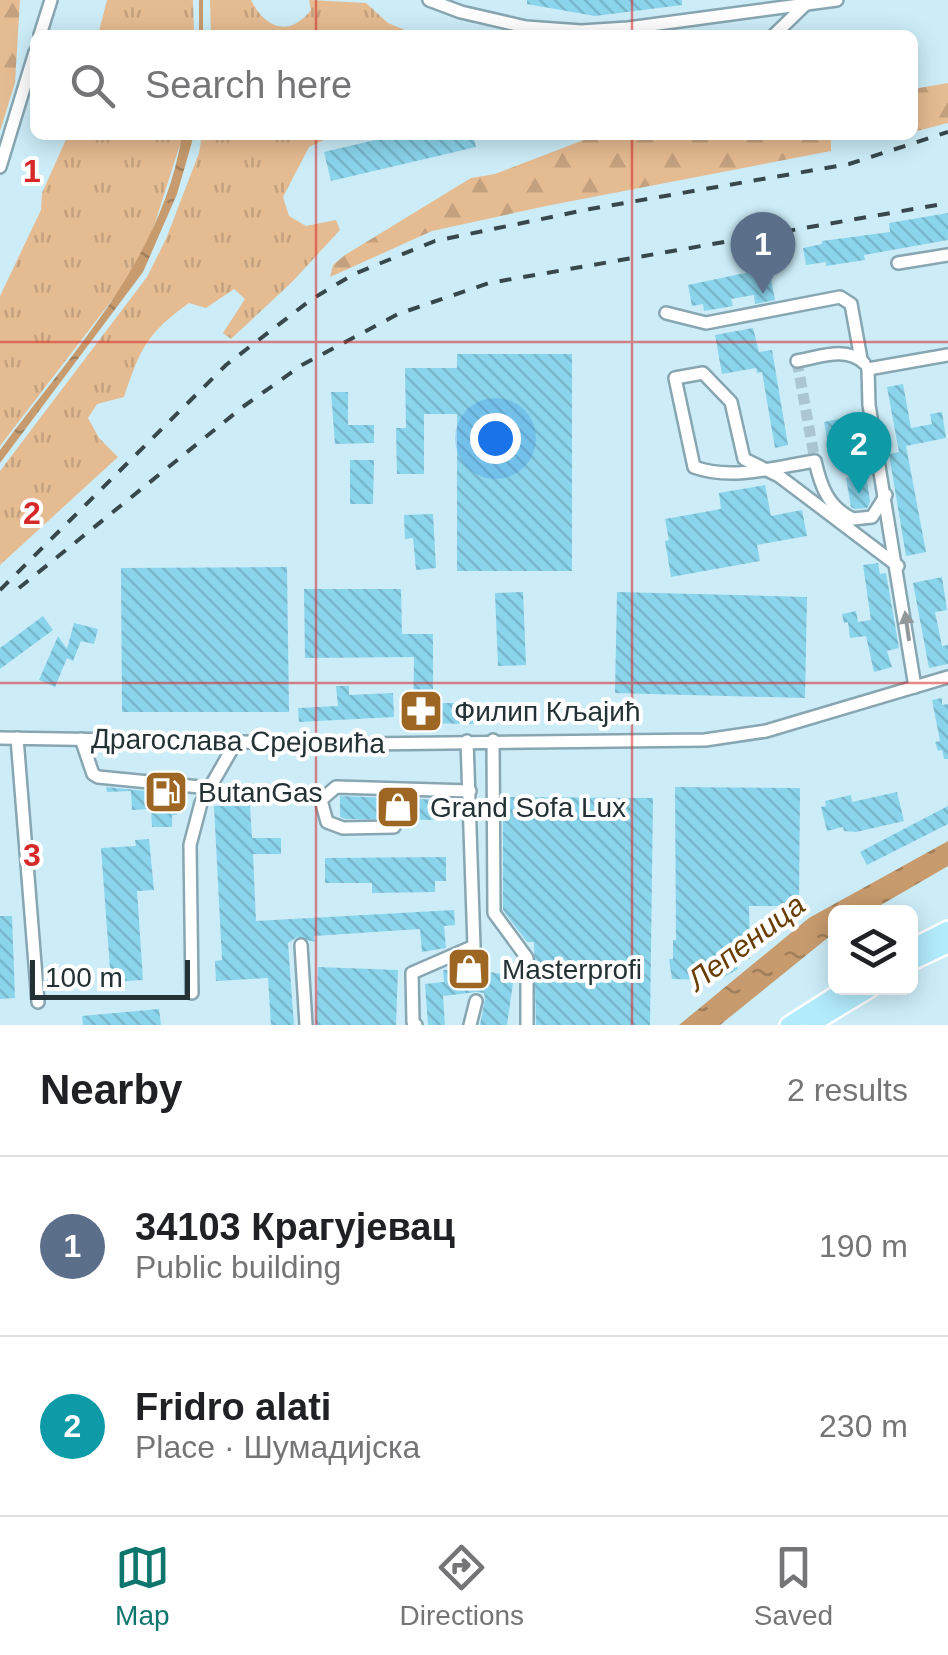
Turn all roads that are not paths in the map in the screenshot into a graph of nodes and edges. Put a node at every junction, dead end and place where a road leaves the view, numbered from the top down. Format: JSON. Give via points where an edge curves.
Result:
{"nodes":[{"id":1,"x":51,"y":0,"type":"edge"},
{"id":2,"x":428,"y":0,"type":"edge"},
{"id":3,"x":837,"y":0,"type":"edge"},
{"id":4,"x":806,"y":3,"type":"edge"},
{"id":5,"x":42,"y":30,"type":"edge"},
{"id":6,"x":570,"y":30,"type":"edge"},
{"id":7,"x":596,"y":30,"type":"edge"},
{"id":8,"x":779,"y":30,"type":"edge"},
{"id":9,"x":30,"y":68,"type":"edge"},
{"id":10,"x":0,"y":167,"type":"edge"},
{"id":11,"x":948,"y":254,"type":"edge"},
{"id":12,"x":898,"y":263,"type":"dead end"},
{"id":13,"x":666,"y":313,"type":"dead end"},
{"id":14,"x":948,"y":355,"type":"edge"},
{"id":15,"x":797,"y":361,"type":"dead end"},
{"id":16,"x":865,"y":364,"type":"junction"},
{"id":17,"x":765,"y":469,"type":"junction"},
{"id":18,"x":886,"y":495,"type":"junction"},
{"id":19,"x":898,"y":566,"type":"junction"},
{"id":20,"x":948,"y":677,"type":"edge"},
{"id":21,"x":915,"y":687,"type":"junction"},
{"id":22,"x":0,"y":738,"type":"edge"},
{"id":23,"x":16,"y":738,"type":"junction"},
{"id":24,"x":80,"y":740,"type":"junction"},
{"id":25,"x":493,"y":740,"type":"junction"},
{"id":26,"x":468,"y":741,"type":"junction"},
{"id":27,"x":236,"y":742,"type":"junction"},
{"id":28,"x":210,"y":788,"type":"junction"},
{"id":29,"x":470,"y":791,"type":"junction"},
{"id":30,"x":394,"y":828,"type":"dead end"},
{"id":31,"x":948,"y":929,"type":"edge"},
{"id":32,"x":918,"y":944,"type":"edge"},
{"id":33,"x":301,"y":945,"type":"dead end"},
{"id":34,"x":947,"y":949,"type":"edge"},
{"id":35,"x":918,"y":960,"type":"edge"},
{"id":36,"x":192,"y":994,"type":"dead end"},
{"id":37,"x":835,"y":995,"type":"edge"},
{"id":38,"x":860,"y":995,"type":"edge"},
{"id":39,"x":476,"y":1001,"type":"dead end"},
{"id":40,"x":38,"y":1002,"type":"dead end"},
{"id":41,"x":306,"y":1025,"type":"edge"},
{"id":42,"x":416,"y":1025,"type":"edge"},
{"id":43,"x":470,"y":1025,"type":"edge"},
{"id":44,"x":527,"y":1025,"type":"edge"},
{"id":45,"x":788,"y":1025,"type":"edge"},
{"id":46,"x":811,"y":1025,"type":"edge"}],
"edges":[{"from":1,"to":5,"type":"street"},
{"from":2,"to":6,"type":"street","via":[[508,24]]},
{"from":3,"to":4,"type":"street"},
{"from":4,"to":7,"type":"street"},
{"from":4,"to":8,"type":"street"},
{"from":9,"to":10,"type":"street"},
{"from":11,"to":12,"type":"street"},
{"from":13,"to":16,"type":"street","via":[[706,323],[840,297],[851,304]]},
{"from":14,"to":16,"type":"street"},
{"from":15,"to":16,"type":"street","via":[[843,352]]},
{"from":16,"to":18,"type":"street"},
{"from":17,"to":17,"type":"street","via":[[744,459],[731,402],[703,373],[675,378],[694,467],[716,475]]},
{"from":17,"to":18,"type":"street","via":[[815,461],[824,494],[848,518],[872,517]]},
{"from":17,"to":19,"type":"street"},
{"from":18,"to":19,"type":"street"},
{"from":21,"to":19,"type":"street","one_way":true},
{"from":20,"to":21,"type":"street","name":"Драгослава Срејовића"},
{"from":21,"to":25,"type":"street","name":"Драгослава Срејовића","via":[[720,739]]},
{"from":22,"to":23,"type":"street","name":"Драгослава Срејовића"},
{"from":23,"to":24,"type":"street","name":"Драгослава Срејовића"},
{"from":23,"to":40,"type":"street"},
{"from":24,"to":27,"type":"street","name":"Драгослава Срејовића"},
{"from":24,"to":28,"type":"street","via":[[98,777]]},
{"from":25,"to":26,"type":"street","name":"Драгослава Срејовића"},
{"from":25,"to":44,"type":"street","via":[[494,913],[527,958]]},
{"from":26,"to":27,"type":"street","name":"Драгослава Срејовића"},
{"from":26,"to":29,"type":"street"},
{"from":27,"to":28,"type":"street"},
{"from":28,"to":36,"type":"street","via":[[190,845]]},
{"from":29,"to":30,"type":"street","via":[[336,787],[321,800],[328,822],[343,828]]},
{"from":29,"to":42,"type":"street","via":[[474,946],[412,973]]},
{"from":31,"to":32,"type":"main road"},
{"from":33,"to":41,"type":"street"},
{"from":34,"to":35,"type":"main road"},
{"from":37,"to":45,"type":"main road"},
{"from":38,"to":46,"type":"main road"},
{"from":39,"to":43,"type":"street"}]}
